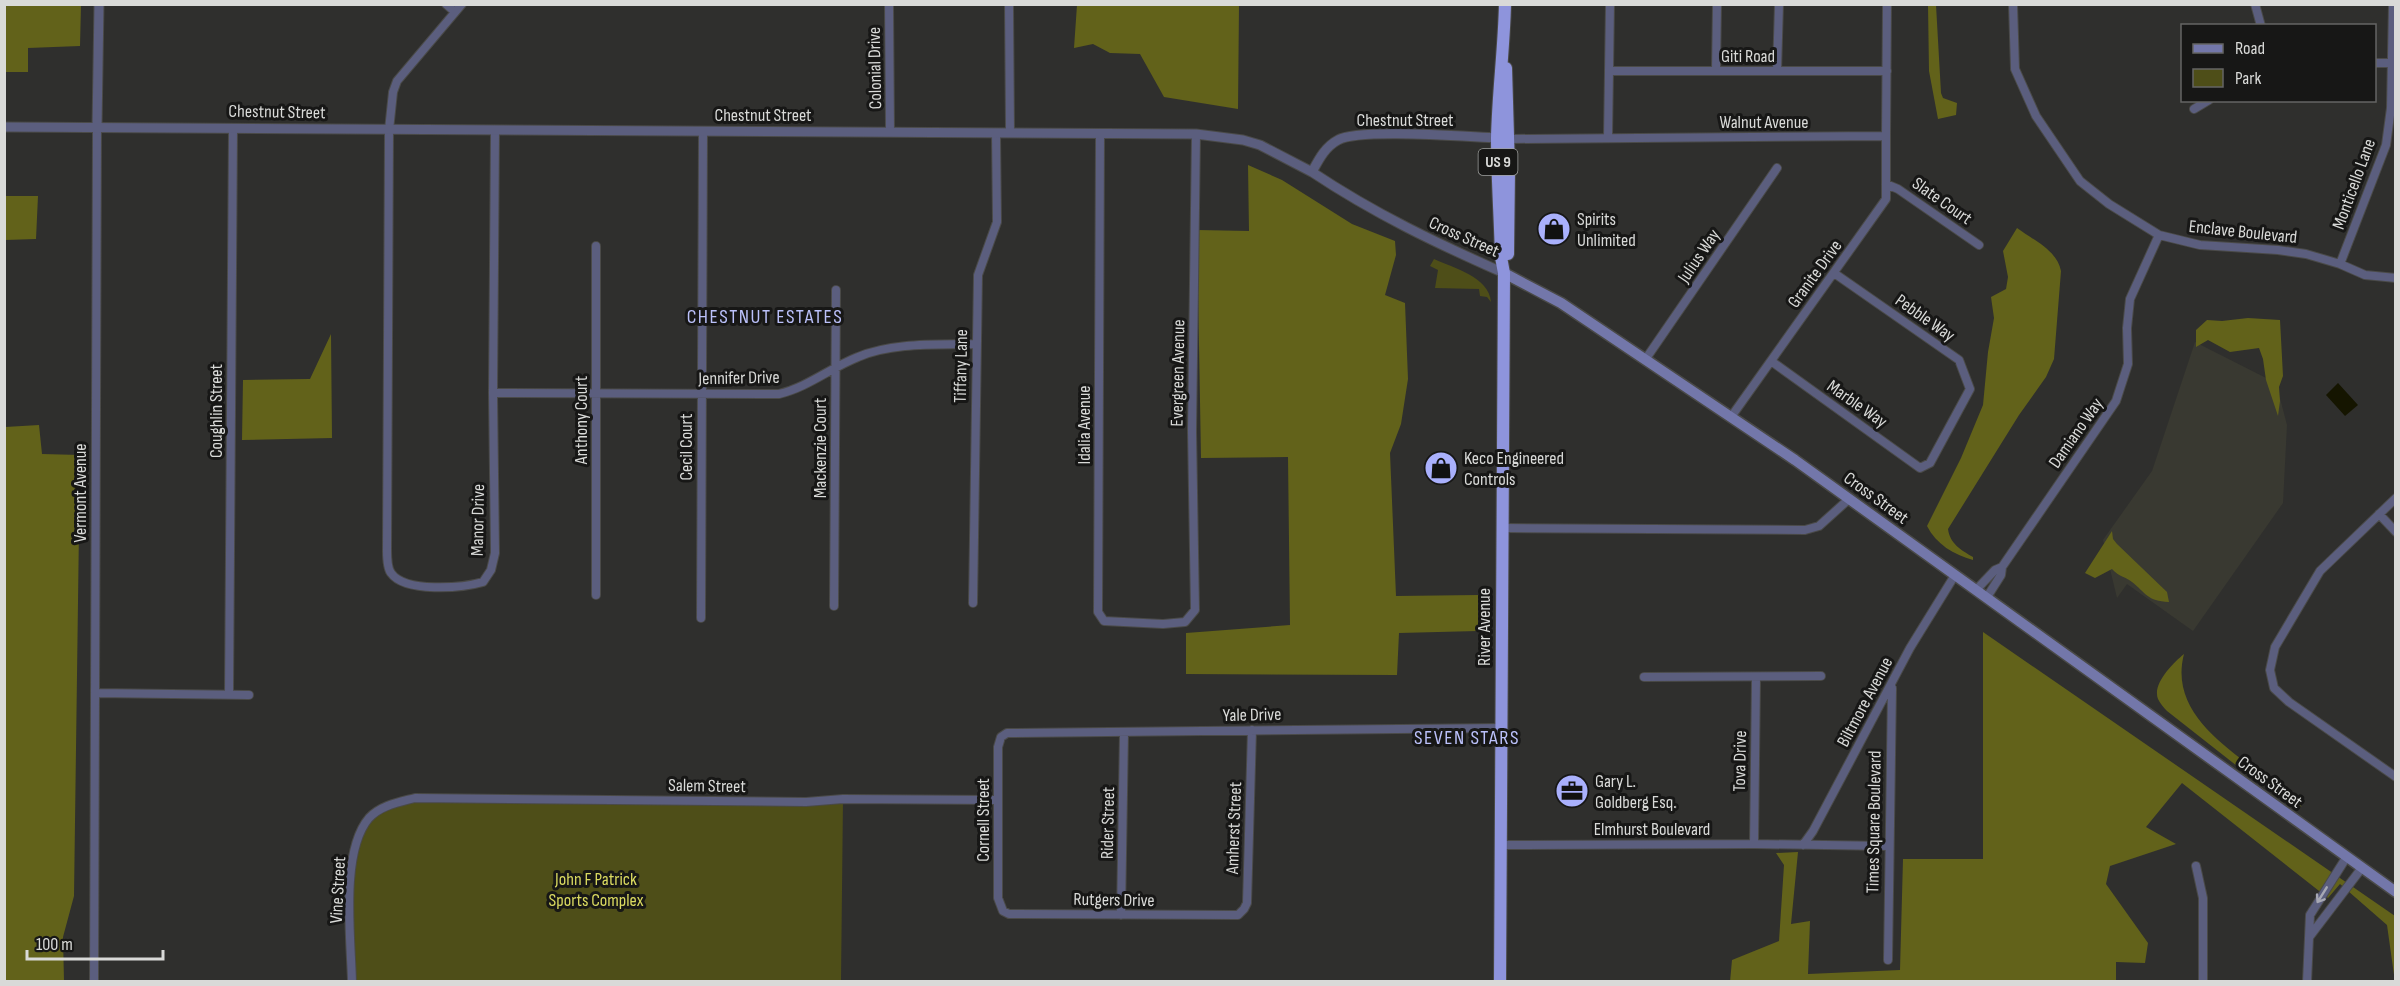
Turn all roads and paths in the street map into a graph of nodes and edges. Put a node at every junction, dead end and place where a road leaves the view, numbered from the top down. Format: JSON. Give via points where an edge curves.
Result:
{"nodes":[{"id":1,"x":99,"y":4,"type":"edge"},
{"id":2,"x":446,"y":4,"type":"edge"},
{"id":3,"x":462,"y":4,"type":"edge"},
{"id":4,"x":889,"y":4,"type":"edge"},
{"id":5,"x":1009,"y":4,"type":"edge"},
{"id":6,"x":1505,"y":4,"type":"edge"},
{"id":7,"x":1610,"y":4,"type":"edge"},
{"id":8,"x":1717,"y":4,"type":"edge"},
{"id":9,"x":1779,"y":4,"type":"edge"},
{"id":10,"x":1887,"y":4,"type":"edge"},
{"id":11,"x":2013,"y":4,"type":"edge"},
{"id":12,"x":2255,"y":4,"type":"edge"},
{"id":13,"x":2393,"y":4,"type":"edge"},
{"id":14,"x":455,"y":12,"type":"junction"},
{"id":15,"x":2260,"y":24,"type":"edge"},
{"id":16,"x":2376,"y":63,"type":"edge"},
{"id":17,"x":2394,"y":63,"type":"edge"},
{"id":18,"x":1609,"y":71,"type":"junction"},
{"id":19,"x":1716,"y":71,"type":"junction"},
{"id":20,"x":1778,"y":71,"type":"junction"},
{"id":21,"x":1887,"y":71,"type":"junction"},
{"id":22,"x":2206,"y":102,"type":"edge"},
{"id":23,"x":2194,"y":109,"type":"dead end"},
{"id":24,"x":4,"y":127,"type":"edge"},
{"id":25,"x":97,"y":127,"type":"junction"},
{"id":26,"x":233,"y":128,"type":"junction"},
{"id":27,"x":389,"y":130,"type":"junction"},
{"id":28,"x":495,"y":131,"type":"junction"},
{"id":29,"x":703,"y":131,"type":"junction"},
{"id":30,"x":890,"y":132,"type":"junction"},
{"id":31,"x":996,"y":133,"type":"junction"},
{"id":32,"x":1011,"y":133,"type":"junction"},
{"id":33,"x":1100,"y":134,"type":"junction"},
{"id":34,"x":1196,"y":134,"type":"junction"},
{"id":35,"x":1886,"y":136,"type":"junction"},
{"id":36,"x":1608,"y":137,"type":"junction"},
{"id":37,"x":1503,"y":138,"type":"junction"},
{"id":38,"x":1777,"y":168,"type":"dead end"},
{"id":39,"x":1312,"y":172,"type":"junction"},
{"id":40,"x":1886,"y":184,"type":"junction"},
{"id":41,"x":2159,"y":235,"type":"junction"},
{"id":42,"x":1979,"y":245,"type":"dead end"},
{"id":43,"x":596,"y":246,"type":"dead end"},
{"id":44,"x":2340,"y":264,"type":"junction"},
{"id":45,"x":1504,"y":273,"type":"junction"},
{"id":46,"x":1834,"y":273,"type":"junction"},
{"id":47,"x":2396,"y":278,"type":"edge"},
{"id":48,"x":836,"y":290,"type":"dead end"},
{"id":49,"x":976,"y":344,"type":"junction"},
{"id":50,"x":1646,"y":360,"type":"junction"},
{"id":51,"x":1771,"y":361,"type":"junction"},
{"id":52,"x":835,"y":369,"type":"junction"},
{"id":53,"x":493,"y":393,"type":"junction"},
{"id":54,"x":596,"y":393,"type":"junction"},
{"id":55,"x":702,"y":394,"type":"junction"},
{"id":56,"x":1731,"y":417,"type":"junction"},
{"id":57,"x":1926,"y":465,"type":"joint"},
{"id":58,"x":1849,"y":499,"type":"junction"},
{"id":59,"x":2394,"y":501,"type":"edge"},
{"id":60,"x":2379,"y":514,"type":"junction"},
{"id":61,"x":1503,"y":528,"type":"junction"},
{"id":62,"x":2396,"y":532,"type":"edge"},
{"id":63,"x":2002,"y":567,"type":"junction"},
{"id":64,"x":1955,"y":575,"type":"junction"},
{"id":65,"x":1976,"y":590,"type":"junction"},
{"id":66,"x":596,"y":595,"type":"dead end"},
{"id":67,"x":1987,"y":597,"type":"junction"},
{"id":68,"x":973,"y":603,"type":"dead end"},
{"id":69,"x":834,"y":606,"type":"dead end"},
{"id":70,"x":1193,"y":612,"type":"joint"},
{"id":71,"x":700,"y":618,"type":"dead end"},
{"id":72,"x":1821,"y":676,"type":"dead end"},
{"id":73,"x":1644,"y":677,"type":"dead end"},
{"id":74,"x":1756,"y":678,"type":"junction"},
{"id":75,"x":1892,"y":685,"type":"junction"},
{"id":76,"x":96,"y":693,"type":"junction"},
{"id":77,"x":229,"y":694,"type":"junction"},
{"id":78,"x":249,"y":694,"type":"dead end"},
{"id":79,"x":1502,"y":728,"type":"junction"},
{"id":80,"x":1252,"y":730,"type":"junction"},
{"id":81,"x":1124,"y":732,"type":"junction"},
{"id":82,"x":1004,"y":735,"type":"joint"},
{"id":83,"x":2396,"y":777,"type":"edge"},
{"id":84,"x":415,"y":798,"type":"joint"},
{"id":85,"x":998,"y":800,"type":"junction"},
{"id":86,"x":1754,"y":844,"type":"junction"},
{"id":87,"x":1501,"y":845,"type":"junction"},
{"id":88,"x":1803,"y":845,"type":"junction"},
{"id":89,"x":1888,"y":846,"type":"junction"},
{"id":90,"x":2346,"y":858,"type":"junction"},
{"id":91,"x":2196,"y":866,"type":"dead end"},
{"id":92,"x":2361,"y":869,"type":"junction"},
{"id":93,"x":2396,"y":892,"type":"edge"},
{"id":94,"x":1000,"y":907,"type":"joint"},
{"id":95,"x":1121,"y":915,"type":"junction"},
{"id":96,"x":1229,"y":916,"type":"joint"},
{"id":97,"x":2310,"y":936,"type":"junction"},
{"id":98,"x":1888,"y":960,"type":"dead end"},
{"id":99,"x":94,"y":981,"type":"edge"},
{"id":100,"x":352,"y":981,"type":"edge"},
{"id":101,"x":1500,"y":981,"type":"edge"},
{"id":102,"x":2203,"y":981,"type":"edge"},
{"id":103,"x":2307,"y":981,"type":"edge"}],
"edges":[{"from":1,"to":25,"type":"street","name":"Vermont Avenue"},
{"from":2,"to":14,"type":"street"},
{"from":3,"to":14,"type":"street","name":"Manor Drive"},
{"from":4,"to":30,"type":"street","name":"Colonial Drive"},
{"from":5,"to":32,"type":"street"},
{"from":6,"to":37,"type":"highway","name":"River Avenue","number":"US 9","via":[[1508,85]]},
{"from":7,"to":18,"type":"street"},
{"from":8,"to":19,"type":"street"},
{"from":9,"to":20,"type":"street"},
{"from":10,"to":21,"type":"street"},
{"from":11,"to":41,"type":"street","name":"Enclave Boulevard","via":[[2015,69],[2036,116],[2080,181]]},
{"from":12,"to":15,"type":"street"},
{"from":13,"to":17,"type":"street","name":"Monticello Lane"},
{"from":14,"to":27,"type":"street","name":"Manor Drive","via":[[397,81]]},
{"from":16,"to":17,"type":"street"},
{"from":17,"to":44,"type":"street","name":"Monticello Lane","via":[[2386,145]]},
{"from":18,"to":19,"type":"street","name":"Giti Road"},
{"from":18,"to":36,"type":"street"},
{"from":19,"to":20,"type":"street","name":"Giti Road"},
{"from":20,"to":21,"type":"street","name":"Giti Road"},
{"from":21,"to":35,"type":"street"},
{"from":22,"to":23,"type":"street"},
{"from":24,"to":25,"type":"street","name":"Chestnut Street"},
{"from":25,"to":26,"type":"street","name":"Chestnut Street"},
{"from":25,"to":76,"type":"street","name":"Vermont Avenue"},
{"from":26,"to":27,"type":"street","name":"Chestnut Street"},
{"from":26,"to":77,"type":"street","name":"Coughlin Street"},
{"from":27,"to":28,"type":"street","name":"Chestnut Street"},
{"from":27,"to":53,"type":"street","name":"Manor Drive","via":[[387,550],[389,572],[399,582],[466,587],[483,582],[491,570],[495,553]]},
{"from":28,"to":29,"type":"street","name":"Chestnut Street"},
{"from":28,"to":53,"type":"street","name":"Manor Drive"},
{"from":29,"to":30,"type":"street","name":"Chestnut Street"},
{"from":29,"to":55,"type":"street","name":"Cecil Court"},
{"from":30,"to":31,"type":"street","name":"Chestnut Street"},
{"from":31,"to":32,"type":"street","name":"Chestnut Street"},
{"from":31,"to":49,"type":"street","name":"Tiffany Lane","via":[[997,222],[978,275]]},
{"from":32,"to":33,"type":"street","name":"Chestnut Street"},
{"from":33,"to":34,"type":"street","name":"Chestnut Street"},
{"from":33,"to":70,"type":"street","name":"Idalia Avenue","via":[[1098,612],[1104,621],[1163,624],[1185,622]]},
{"from":34,"to":39,"type":"street","name":"Chestnut Street","via":[[1260,145]]},
{"from":34,"to":70,"type":"street","name":"Evergreen Avenue"},
{"from":35,"to":36,"type":"street","name":"Walnut Avenue"},
{"from":35,"to":40,"type":"street","name":"Granite Drive"},
{"from":36,"to":37,"type":"street","name":"Walnut Avenue"},
{"from":37,"to":39,"type":"street","name":"Chestnut Street","via":[[1357,135],[1341,138],[1326,148]]},
{"from":37,"to":45,"type":"highway","name":"River Avenue","number":"US 9","via":[[1508,259]]},
{"from":38,"to":50,"type":"street","name":"Julius Way"},
{"from":39,"to":45,"type":"street","name":"Cross Street","via":[[1355,201],[1420,236]]},
{"from":40,"to":42,"type":"street","name":"Slate Court"},
{"from":40,"to":46,"type":"street","name":"Granite Drive","via":[[1886,200]]},
{"from":41,"to":44,"type":"street","name":"Enclave Boulevard","via":[[2200,246],[2306,254]]},
{"from":41,"to":63,"type":"street","name":"Damiano Way","via":[[2130,299],[2128,364],[2116,401]]},
{"from":43,"to":54,"type":"street","name":"Anthony Court"},
{"from":44,"to":47,"type":"street","name":"Enclave Boulevard","via":[[2365,275]]},
{"from":45,"to":50,"type":"main road","name":"Cross Street","via":[[1561,303]]},
{"from":45,"to":61,"type":"highway","name":"River Avenue","number":"US 9"},
{"from":46,"to":51,"type":"street","name":"Granite Drive"},
{"from":46,"to":57,"type":"street","name":"Pebble Way","via":[[1959,360],[1970,389]]},
{"from":48,"to":52,"type":"street","name":"Mackenzie Court"},
{"from":49,"to":52,"type":"street","name":"Jennifer Drive","via":[[889,350],[858,357]]},
{"from":49,"to":68,"type":"street","name":"Tiffany Lane"},
{"from":50,"to":56,"type":"main road","name":"Cross Street"},
{"from":51,"to":56,"type":"street","name":"Granite Drive"},
{"from":51,"to":57,"type":"street","name":"Marble Way","via":[[1920,468]]},
{"from":52,"to":55,"type":"street","name":"Jennifer Drive","via":[[779,394]]},
{"from":52,"to":69,"type":"street","name":"Mackenzie Court"},
{"from":53,"to":54,"type":"street","name":"Jennifer Drive"},
{"from":54,"to":55,"type":"street","name":"Jennifer Drive"},
{"from":54,"to":66,"type":"street","name":"Anthony Court"},
{"from":55,"to":71,"type":"street","name":"Cecil Court"},
{"from":56,"to":58,"type":"main road","name":"Cross Street"},
{"from":58,"to":61,"type":"street","via":[[1819,526],[1805,530]]},
{"from":58,"to":64,"type":"main road","name":"Cross Street"},
{"from":59,"to":60,"type":"street"},
{"from":60,"to":62,"type":"street"},
{"from":60,"to":83,"type":"street","via":[[2320,571],[2275,647],[2270,670],[2274,688],[2289,702]]},
{"from":61,"to":79,"type":"highway","name":"River Avenue","number":"US 9"},
{"from":63,"to":65,"type":"street","name":"Damiano Way"},
{"from":63,"to":67,"type":"street","name":"Damiano Way"},
{"from":64,"to":65,"type":"main road","name":"Cross Street"},
{"from":64,"to":75,"type":"street","name":"Biltmore Avenue"},
{"from":65,"to":67,"type":"main road","name":"Cross Street"},
{"from":67,"to":90,"type":"main road","name":"Cross Street"},
{"from":72,"to":74,"type":"street"},
{"from":73,"to":74,"type":"street"},
{"from":74,"to":86,"type":"street","name":"Tova Drive"},
{"from":75,"to":88,"type":"street","name":"Biltmore Avenue"},
{"from":75,"to":89,"type":"street","name":"Times Square Boulevard"},
{"from":76,"to":77,"type":"street"},
{"from":76,"to":99,"type":"street","name":"Vermont Avenue"},
{"from":77,"to":78,"type":"street"},
{"from":79,"to":80,"type":"street","name":"Yale Drive"},
{"from":79,"to":87,"type":"highway","name":"River Avenue","number":"US 9"},
{"from":80,"to":81,"type":"street","name":"Yale Drive"},
{"from":80,"to":96,"type":"street","name":"Amherst Street","via":[[1247,903],[1238,915]]},
{"from":81,"to":82,"type":"street","name":"Yale Drive"},
{"from":81,"to":95,"type":"street","name":"Rider Street"},
{"from":82,"to":85,"type":"street","name":"Cornell Street","via":[[998,747]]},
{"from":84,"to":85,"type":"street","name":"Salem Street"},
{"from":84,"to":100,"type":"street","name":"Vine Street","via":[[389,805],[369,818],[356,843],[350,866]]},
{"from":85,"to":94,"type":"street","name":"Cornell Street"},
{"from":86,"to":87,"type":"street","name":"Elmhurst Boulevard"},
{"from":86,"to":88,"type":"street","name":"Elmhurst Boulevard"},
{"from":87,"to":101,"type":"highway","name":"River Avenue","number":"US 9"},
{"from":88,"to":89,"type":"street","name":"Elmhurst Boulevard"},
{"from":89,"to":98,"type":"street","name":"Times Square Boulevard"},
{"from":90,"to":92,"type":"main road","name":"Cross Street"},
{"from":90,"to":97,"type":"street","one_way":true,"via":[[2310,915]]},
{"from":91,"to":102,"type":"street","via":[[2203,898]]},
{"from":92,"to":93,"type":"main road","name":"Cross Street"},
{"from":92,"to":97,"type":"street"},
{"from":94,"to":95,"type":"street","name":"Rutgers Drive","via":[[1009,914]]},
{"from":95,"to":96,"type":"street","name":"Rutgers Drive"},
{"from":97,"to":103,"type":"street"}]}
